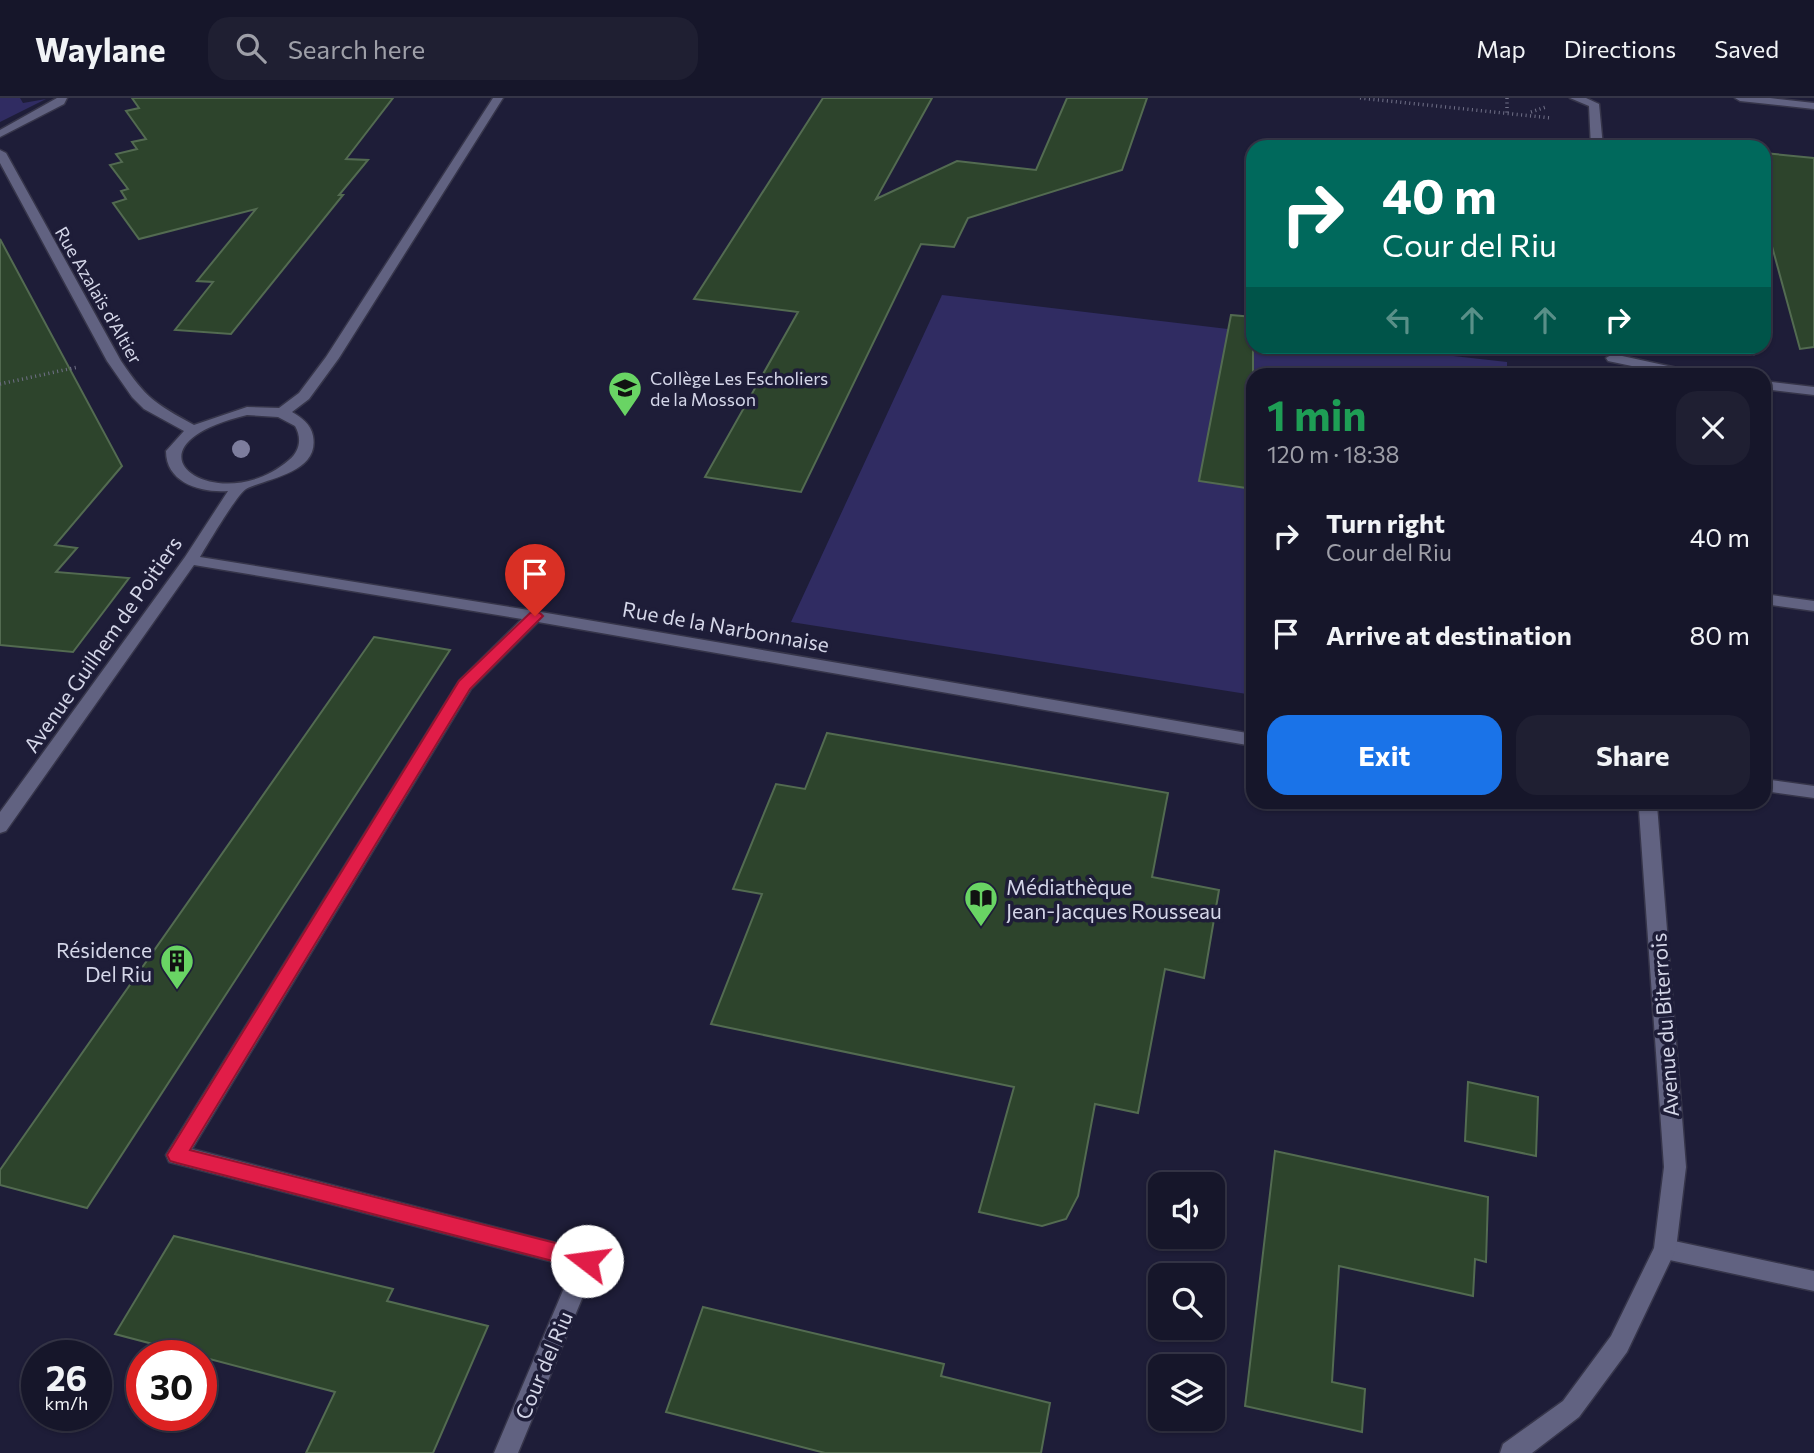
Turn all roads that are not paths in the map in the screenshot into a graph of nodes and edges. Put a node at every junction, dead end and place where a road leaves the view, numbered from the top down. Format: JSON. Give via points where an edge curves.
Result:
{"nodes":[{"id":1,"x":62,"y":98,"type":"edge"},
{"id":2,"x":498,"y":98,"type":"edge"},
{"id":3,"x":1574,"y":98,"type":"edge"},
{"id":4,"x":1741,"y":98,"type":"edge"},
{"id":5,"x":1598,"y":101,"type":"edge"},
{"id":6,"x":1814,"y":106,"type":"edge"},
{"id":7,"x":0,"y":134,"type":"edge"},
{"id":8,"x":1597,"y":140,"type":"edge"},
{"id":9,"x":0,"y":153,"type":"edge"},
{"id":10,"x":1620,"y":354,"type":"edge"},
{"id":11,"x":1666,"y":368,"type":"edge"},
{"id":12,"x":1771,"y":386,"type":"edge"},
{"id":13,"x":1814,"y":391,"type":"edge"},
{"id":14,"x":282,"y":414,"type":"junction"},
{"id":15,"x":193,"y":430,"type":"junction"},
{"id":16,"x":239,"y":486,"type":"junction"},
{"id":17,"x":190,"y":560,"type":"junction"},
{"id":18,"x":1771,"y":600,"type":"edge"},
{"id":19,"x":1814,"y":606,"type":"edge"},
{"id":20,"x":535,"y":616,"type":"junction"},
{"id":21,"x":1246,"y":739,"type":"edge"},
{"id":22,"x":1771,"y":786,"type":"edge"},
{"id":23,"x":1814,"y":792,"type":"edge"},
{"id":24,"x":1647,"y":809,"type":"edge"},
{"id":25,"x":0,"y":826,"type":"edge"},
{"id":26,"x":1665,"y":1249,"type":"junction"},
{"id":27,"x":1814,"y":1281,"type":"edge"},
{"id":28,"x":506,"y":1453,"type":"edge"},
{"id":29,"x":1512,"y":1453,"type":"edge"}],
"edges":[{"from":1,"to":7,"type":"street"},
{"from":2,"to":14,"type":"street","via":[[332,358],[304,396]]},
{"from":3,"to":5,"type":"street"},
{"from":4,"to":6,"type":"street"},
{"from":5,"to":8,"type":"street"},
{"from":9,"to":15,"type":"street","name":"Rue Azalaïs d'Altier","via":[[114,361],[149,406]]},
{"from":10,"to":11,"type":"street"},
{"from":12,"to":13,"type":"street"},
{"from":14,"to":15,"type":"street","via":[[247,411]]},
{"from":14,"to":16,"type":"street","via":[[306,428],[305,452],[280,474]]},
{"from":15,"to":16,"type":"street","via":[[174,454],[183,477],[197,484]]},
{"from":16,"to":17,"type":"street","name":"Avenue Guilhem de Poitiers"},
{"from":17,"to":20,"type":"street","name":"Rue de la Narbonnaise"},
{"from":17,"to":25,"type":"street","name":"Avenue Guilhem de Poitiers"},
{"from":18,"to":19,"type":"street"},
{"from":20,"to":21,"type":"street","name":"Rue de la Narbonnaise"},
{"from":20,"to":28,"type":"street","name":"Cour del Riu","via":[[465,685],[177,1155],[587,1261]]},
{"from":22,"to":23,"type":"street"},
{"from":24,"to":26,"type":"street","name":"Avenue du Biterrois","via":[[1675,1167]]},
{"from":26,"to":27,"type":"street"},
{"from":26,"to":29,"type":"street","name":"Avenue du Biterrois","via":[[1619,1344],[1571,1409]]}]}
